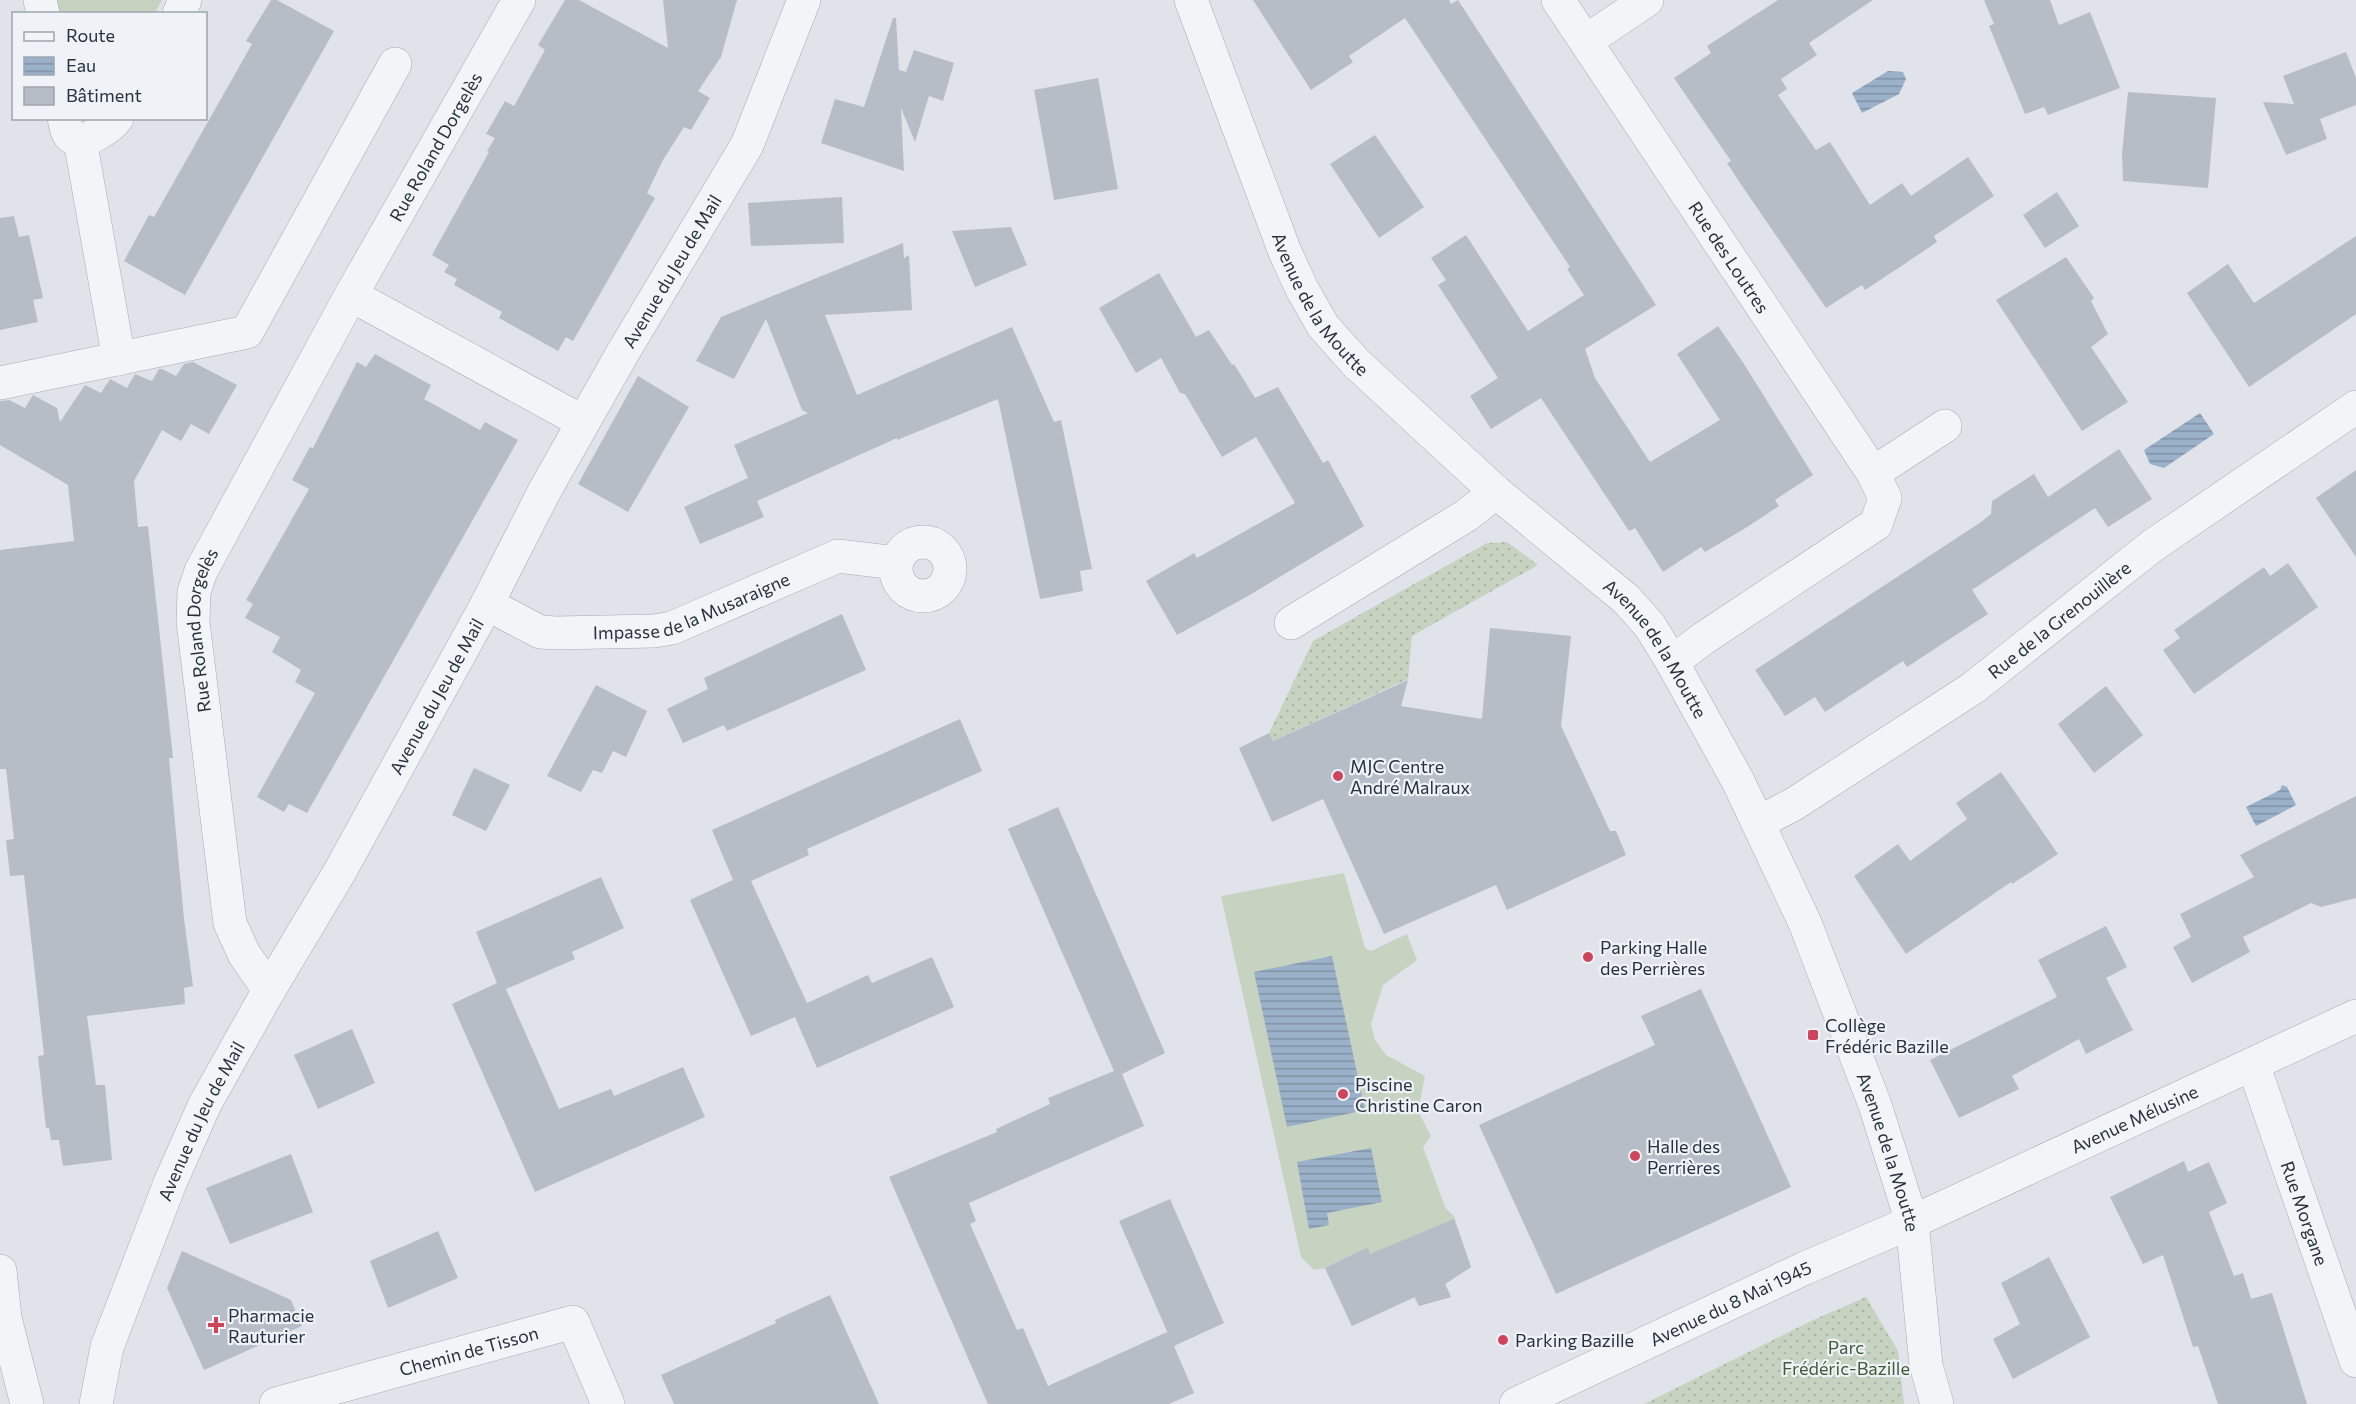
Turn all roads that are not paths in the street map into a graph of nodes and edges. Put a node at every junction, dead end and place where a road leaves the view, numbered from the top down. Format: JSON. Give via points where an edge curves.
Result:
{"nodes":[{"id":1,"x":519,"y":0,"type":"edge"},
{"id":2,"x":804,"y":0,"type":"edge"},
{"id":3,"x":1191,"y":0,"type":"edge"},
{"id":4,"x":1558,"y":0,"type":"edge"},
{"id":5,"x":1647,"y":0,"type":"edge"},
{"id":6,"x":1586,"y":41,"type":"junction"},
{"id":7,"x":395,"y":64,"type":"dead end"},
{"id":8,"x":115,"y":120,"type":"edge"},
{"id":9,"x":72,"y":129,"type":"edge"},
{"id":10,"x":351,"y":295,"type":"junction"},
{"id":11,"x":119,"y":358,"type":"junction"},
{"id":12,"x":0,"y":383,"type":"edge"},
{"id":13,"x":2356,"y":407,"type":"edge"},
{"id":14,"x":583,"y":422,"type":"junction"},
{"id":15,"x":1945,"y":426,"type":"dead end"},
{"id":16,"x":1873,"y":473,"type":"junction"},
{"id":17,"x":1496,"y":492,"type":"junction"},
{"id":18,"x":896,"y":563,"type":"dead end"},
{"id":19,"x":487,"y":604,"type":"junction"},
{"id":20,"x":1291,"y":623,"type":"dead end"},
{"id":21,"x":1672,"y":662,"type":"junction"},
{"id":22,"x":1758,"y":823,"type":"junction"},
{"id":23,"x":269,"y":990,"type":"junction"},
{"id":24,"x":2356,"y":1016,"type":"edge"},
{"id":25,"x":2253,"y":1064,"type":"junction"},
{"id":26,"x":1912,"y":1222,"type":"junction"},
{"id":27,"x":1,"y":1286,"type":"edge"},
{"id":28,"x":2356,"y":1361,"type":"edge"},
{"id":29,"x":27,"y":1404,"type":"edge"},
{"id":30,"x":96,"y":1404,"type":"edge"},
{"id":31,"x":276,"y":1404,"type":"edge"},
{"id":32,"x":608,"y":1404,"type":"edge"},
{"id":33,"x":1516,"y":1404,"type":"edge"},
{"id":34,"x":1937,"y":1404,"type":"edge"}],
"edges":[{"from":1,"to":10,"type":"street","name":"Rue Roland Dorgelès"},
{"from":2,"to":14,"type":"street","name":"Avenue du Jeu de Mail","via":[[747,145]]},
{"from":3,"to":17,"type":"street","name":"Avenue de la Moutte","via":[[1285,252],[1323,326],[1356,363]]},
{"from":4,"to":6,"type":"street","name":"Rue des Loutres"},
{"from":5,"to":6,"type":"street"},
{"from":6,"to":16,"type":"street","name":"Rue des Loutres"},
{"from":7,"to":11,"type":"street","via":[[247,332]]},
{"from":8,"to":9,"type":"street","via":[[106,130]]},
{"from":9,"to":11,"type":"street"},
{"from":10,"to":14,"type":"street"},
{"from":10,"to":23,"type":"street","name":"Rue Roland Dorgelès","via":[[201,571],[194,592],[193,622],[230,923],[243,954]]},
{"from":11,"to":12,"type":"street"},
{"from":13,"to":22,"type":"street","name":"Rue de la Grenouillère","via":[[2152,546],[1973,687],[1794,804]]},
{"from":14,"to":19,"type":"street","name":"Avenue du Jeu de Mail"},
{"from":15,"to":16,"type":"street"},
{"from":16,"to":21,"type":"street","name":"Rue des Loutres","via":[[1885,498],[1876,524]]},
{"from":17,"to":20,"type":"street","via":[[1467,515]]},
{"from":17,"to":21,"type":"street","name":"Avenue de la Moutte","via":[[1626,599],[1650,626]]},
{"from":18,"to":19,"type":"street","name":"Impasse de la Musaraigne","via":[[838,556],[672,628],[654,631],[540,632]]},
{"from":19,"to":23,"type":"street","name":"Avenue du Jeu de Mail","via":[[326,896]]},
{"from":21,"to":22,"type":"street","name":"Avenue de la Moutte"},
{"from":22,"to":26,"type":"street","name":"Avenue de la Moutte","via":[[1805,923],[1838,1006]]},
{"from":23,"to":30,"type":"street","name":"Avenue du Jeu de Mail","via":[[205,1104],[170,1183],[107,1347]]},
{"from":24,"to":25,"type":"street","name":"Avenue Mélusine"},
{"from":25,"to":26,"type":"street","name":"Avenue Mélusine"},
{"from":25,"to":28,"type":"street","name":"Rue Morgane"},
{"from":26,"to":33,"type":"street","name":"Avenue du 8 Mai 1945"},
{"from":26,"to":34,"type":"street","name":"Avenue de la Moutte","via":[[1926,1365]]},
{"from":27,"to":29,"type":"street"},
{"from":31,"to":32,"type":"street","name":"Chemin de Tisson","via":[[573,1322]]}]}
